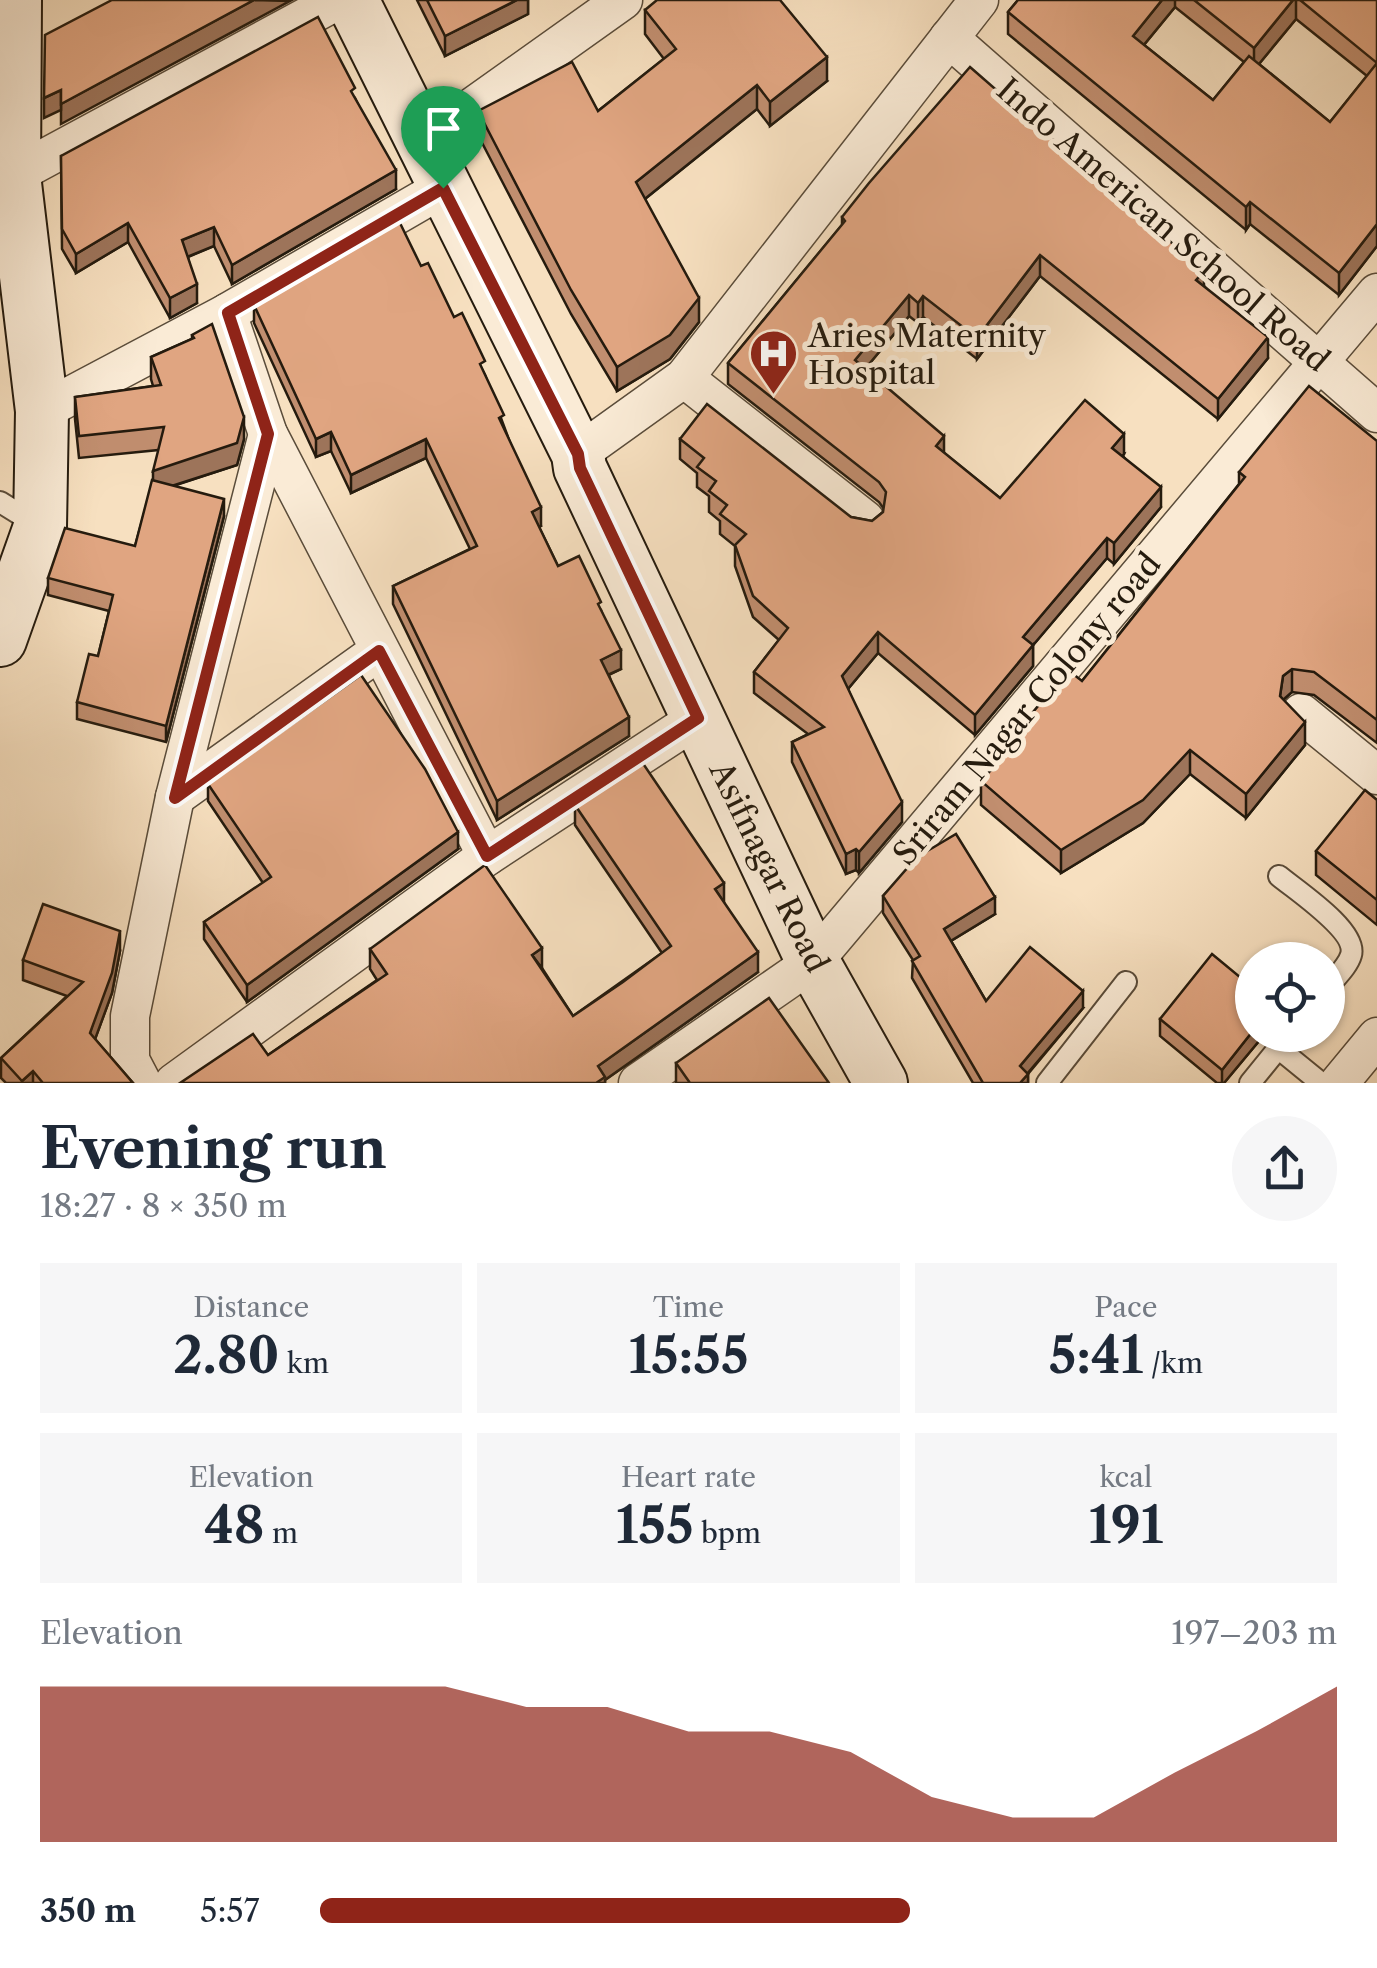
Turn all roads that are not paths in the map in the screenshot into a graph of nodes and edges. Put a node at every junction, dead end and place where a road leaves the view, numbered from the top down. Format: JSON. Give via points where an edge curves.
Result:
{"nodes":[{"id":1,"x":14,"y":0,"type":"edge"},
{"id":2,"x":338,"y":0,"type":"edge"},
{"id":3,"x":352,"y":0,"type":"edge"},
{"id":4,"x":623,"y":0,"type":"edge"},
{"id":5,"x":979,"y":0,"type":"edge"},
{"id":6,"x":949,"y":38,"type":"junction"},
{"id":7,"x":432,"y":165,"type":"junction"},
{"id":8,"x":14,"y":175,"type":"junction"},
{"id":9,"x":1377,"y":294,"type":"edge"},
{"id":10,"x":228,"y":313,"type":"junction"},
{"id":11,"x":1320,"y":362,"type":"junction"},
{"id":12,"x":684,"y":378,"type":"junction"},
{"id":13,"x":42,"y":411,"type":"junction"},
{"id":14,"x":1377,"y":413,"type":"edge"},
{"id":15,"x":268,"y":434,"type":"junction"},
{"id":16,"x":578,"y":454,"type":"junction"},
{"id":17,"x":20,"y":514,"type":"edge"},
{"id":18,"x":866,"y":520,"type":"edge"},
{"id":19,"x":0,"y":640,"type":"edge"},
{"id":20,"x":379,"y":651,"type":"junction"},
{"id":21,"x":1301,"y":713,"type":"edge"},
{"id":22,"x":698,"y":718,"type":"junction"},
{"id":23,"x":1377,"y":775,"type":"edge"},
{"id":24,"x":175,"y":798,"type":"junction"},
{"id":25,"x":487,"y":856,"type":"junction"},
{"id":26,"x":1279,"y":876,"type":"dead end"},
{"id":27,"x":813,"y":962,"type":"junction"},
{"id":28,"x":1345,"y":966,"type":"edge"},
{"id":29,"x":1126,"y":982,"type":"dead end"},
{"id":30,"x":1377,"y":1037,"type":"edge"},
{"id":31,"x":1275,"y":1052,"type":"edge"},
{"id":32,"x":1293,"y":1052,"type":"edge"},
{"id":33,"x":142,"y":1083,"type":"edge"},
{"id":34,"x":174,"y":1083,"type":"edge"},
{"id":35,"x":638,"y":1083,"type":"edge"},
{"id":36,"x":881,"y":1083,"type":"edge"},
{"id":37,"x":1047,"y":1083,"type":"edge"},
{"id":38,"x":1250,"y":1083,"type":"edge"},
{"id":39,"x":1322,"y":1083,"type":"edge"},
{"id":40,"x":1339,"y":1083,"type":"edge"}],
"edges":[{"from":1,"to":8,"type":"main road"},
{"from":2,"to":8,"type":"street"},
{"from":3,"to":7,"type":"main road","name":"Asifnagar Road"},
{"from":4,"to":7,"type":"street"},
{"from":5,"to":6,"type":"street"},
{"from":6,"to":11,"type":"street","name":"Indo American School Road"},
{"from":6,"to":12,"type":"street"},
{"from":7,"to":10,"type":"street"},
{"from":7,"to":16,"type":"main road","name":"Asifnagar Road"},
{"from":8,"to":13,"type":"main road"},
{"from":9,"to":11,"type":"street","name":"Sriram Nagar Colony road"},
{"from":10,"to":13,"type":"street"},
{"from":10,"to":15,"type":"street"},
{"from":11,"to":14,"type":"street","name":"Indo American School Road"},
{"from":11,"to":27,"type":"street","name":"Sriram Nagar Colony road"},
{"from":12,"to":16,"type":"street"},
{"from":12,"to":18,"type":"street"},
{"from":13,"to":17,"type":"main road"},
{"from":15,"to":20,"type":"street"},
{"from":15,"to":24,"type":"street"},
{"from":16,"to":22,"type":"main road","name":"Asifnagar Road"},
{"from":17,"to":19,"type":"main road"},
{"from":20,"to":24,"type":"street"},
{"from":20,"to":25,"type":"street"},
{"from":21,"to":23,"type":"street"},
{"from":22,"to":25,"type":"street"},
{"from":22,"to":27,"type":"main road","name":"Asifnagar Road"},
{"from":24,"to":33,"type":"street","via":[[130,1016],[130,1060]]},
{"from":25,"to":34,"type":"street"},
{"from":26,"to":28,"type":"lane","via":[[1352,943]]},
{"from":27,"to":35,"type":"street","name":"Sriram Nagar Colony road"},
{"from":27,"to":36,"type":"main road","name":"Asifnagar Road"},
{"from":29,"to":37,"type":"lane"},
{"from":30,"to":40,"type":"street"},
{"from":31,"to":38,"type":"lane"},
{"from":32,"to":39,"type":"lane"}]}
